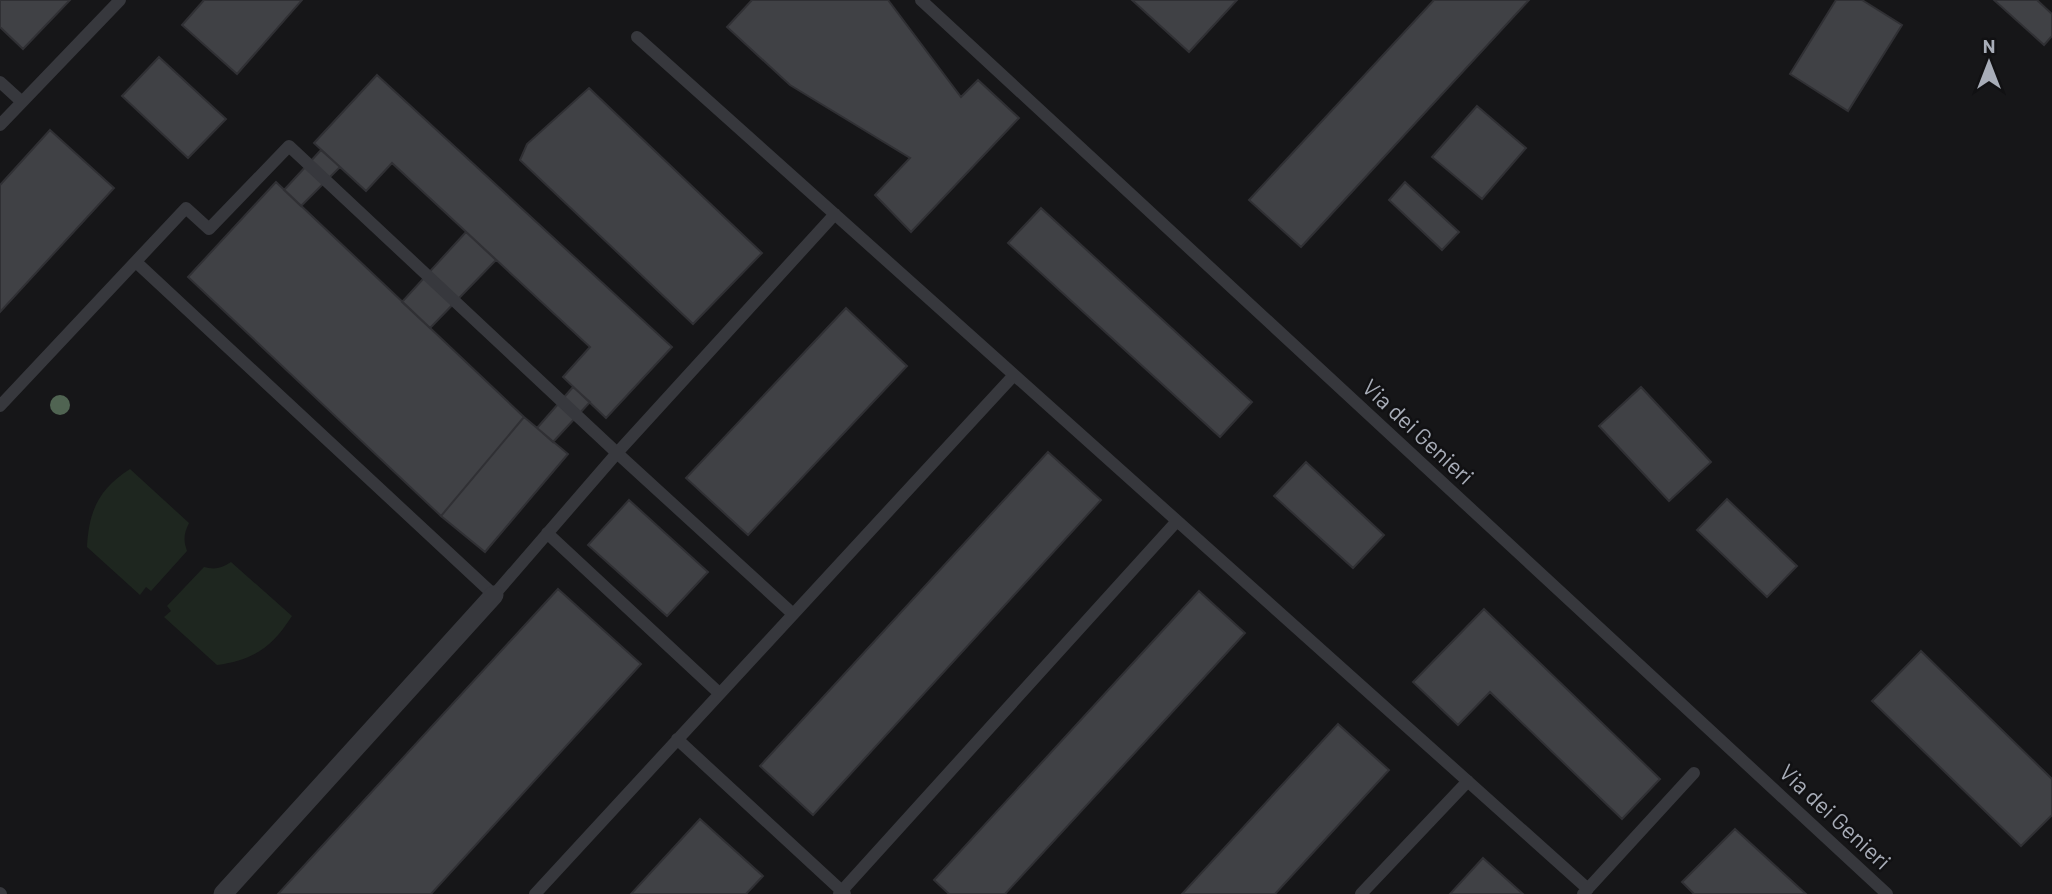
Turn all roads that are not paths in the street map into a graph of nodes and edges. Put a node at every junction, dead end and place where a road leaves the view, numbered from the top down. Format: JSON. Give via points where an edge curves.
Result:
{"nodes":[{"id":1,"x":120,"y":0,"type":"edge"},
{"id":2,"x":921,"y":0,"type":"edge"},
{"id":3,"x":637,"y":37,"type":"dead end"},
{"id":4,"x":0,"y":82,"type":"edge"},
{"id":5,"x":22,"y":102,"type":"junction"},
{"id":6,"x":0,"y":125,"type":"edge"},
{"id":7,"x":835,"y":214,"type":"junction"},
{"id":8,"x":135,"y":262,"type":"junction"},
{"id":9,"x":1014,"y":375,"type":"junction"},
{"id":10,"x":0,"y":406,"type":"edge"},
{"id":11,"x":617,"y":453,"type":"junction"},
{"id":12,"x":1177,"y":521,"type":"junction"},
{"id":13,"x":547,"y":533,"type":"junction"},
{"id":14,"x":494,"y":595,"type":"junction"},
{"id":15,"x":793,"y":614,"type":"junction"},
{"id":16,"x":719,"y":693,"type":"junction"},
{"id":17,"x":677,"y":739,"type":"junction"},
{"id":18,"x":1694,"y":773,"type":"dead end"},
{"id":19,"x":1468,"y":781,"type":"junction"},
{"id":20,"x":1585,"y":891,"type":"edge"},
{"id":21,"x":842,"y":893,"type":"edge"},
{"id":22,"x":223,"y":894,"type":"edge"},
{"id":23,"x":536,"y":894,"type":"edge"},
{"id":24,"x":1361,"y":894,"type":"edge"},
{"id":25,"x":1887,"y":894,"type":"edge"}],
"edges":[{"from":1,"to":5,"type":"lane"},
{"from":2,"to":25,"type":"lane","name":"Via dei Genieri"},
{"from":3,"to":7,"type":"lane"},
{"from":4,"to":5,"type":"lane"},
{"from":5,"to":6,"type":"lane"},
{"from":7,"to":9,"type":"lane"},
{"from":7,"to":11,"type":"lane"},
{"from":8,"to":10,"type":"lane"},
{"from":8,"to":11,"type":"lane","via":[[186,208],[209,229],[289,146]]},
{"from":8,"to":14,"type":"lane"},
{"from":9,"to":12,"type":"lane"},
{"from":9,"to":15,"type":"lane"},
{"from":11,"to":13,"type":"lane"},
{"from":11,"to":15,"type":"lane"},
{"from":12,"to":19,"type":"lane"},
{"from":12,"to":21,"type":"lane"},
{"from":13,"to":14,"type":"lane"},
{"from":13,"to":16,"type":"lane"},
{"from":14,"to":22,"type":"street"},
{"from":15,"to":16,"type":"lane"},
{"from":16,"to":17,"type":"lane"},
{"from":17,"to":21,"type":"lane"},
{"from":17,"to":23,"type":"lane"},
{"from":18,"to":20,"type":"lane"},
{"from":19,"to":20,"type":"lane"},
{"from":19,"to":24,"type":"lane"}]}
